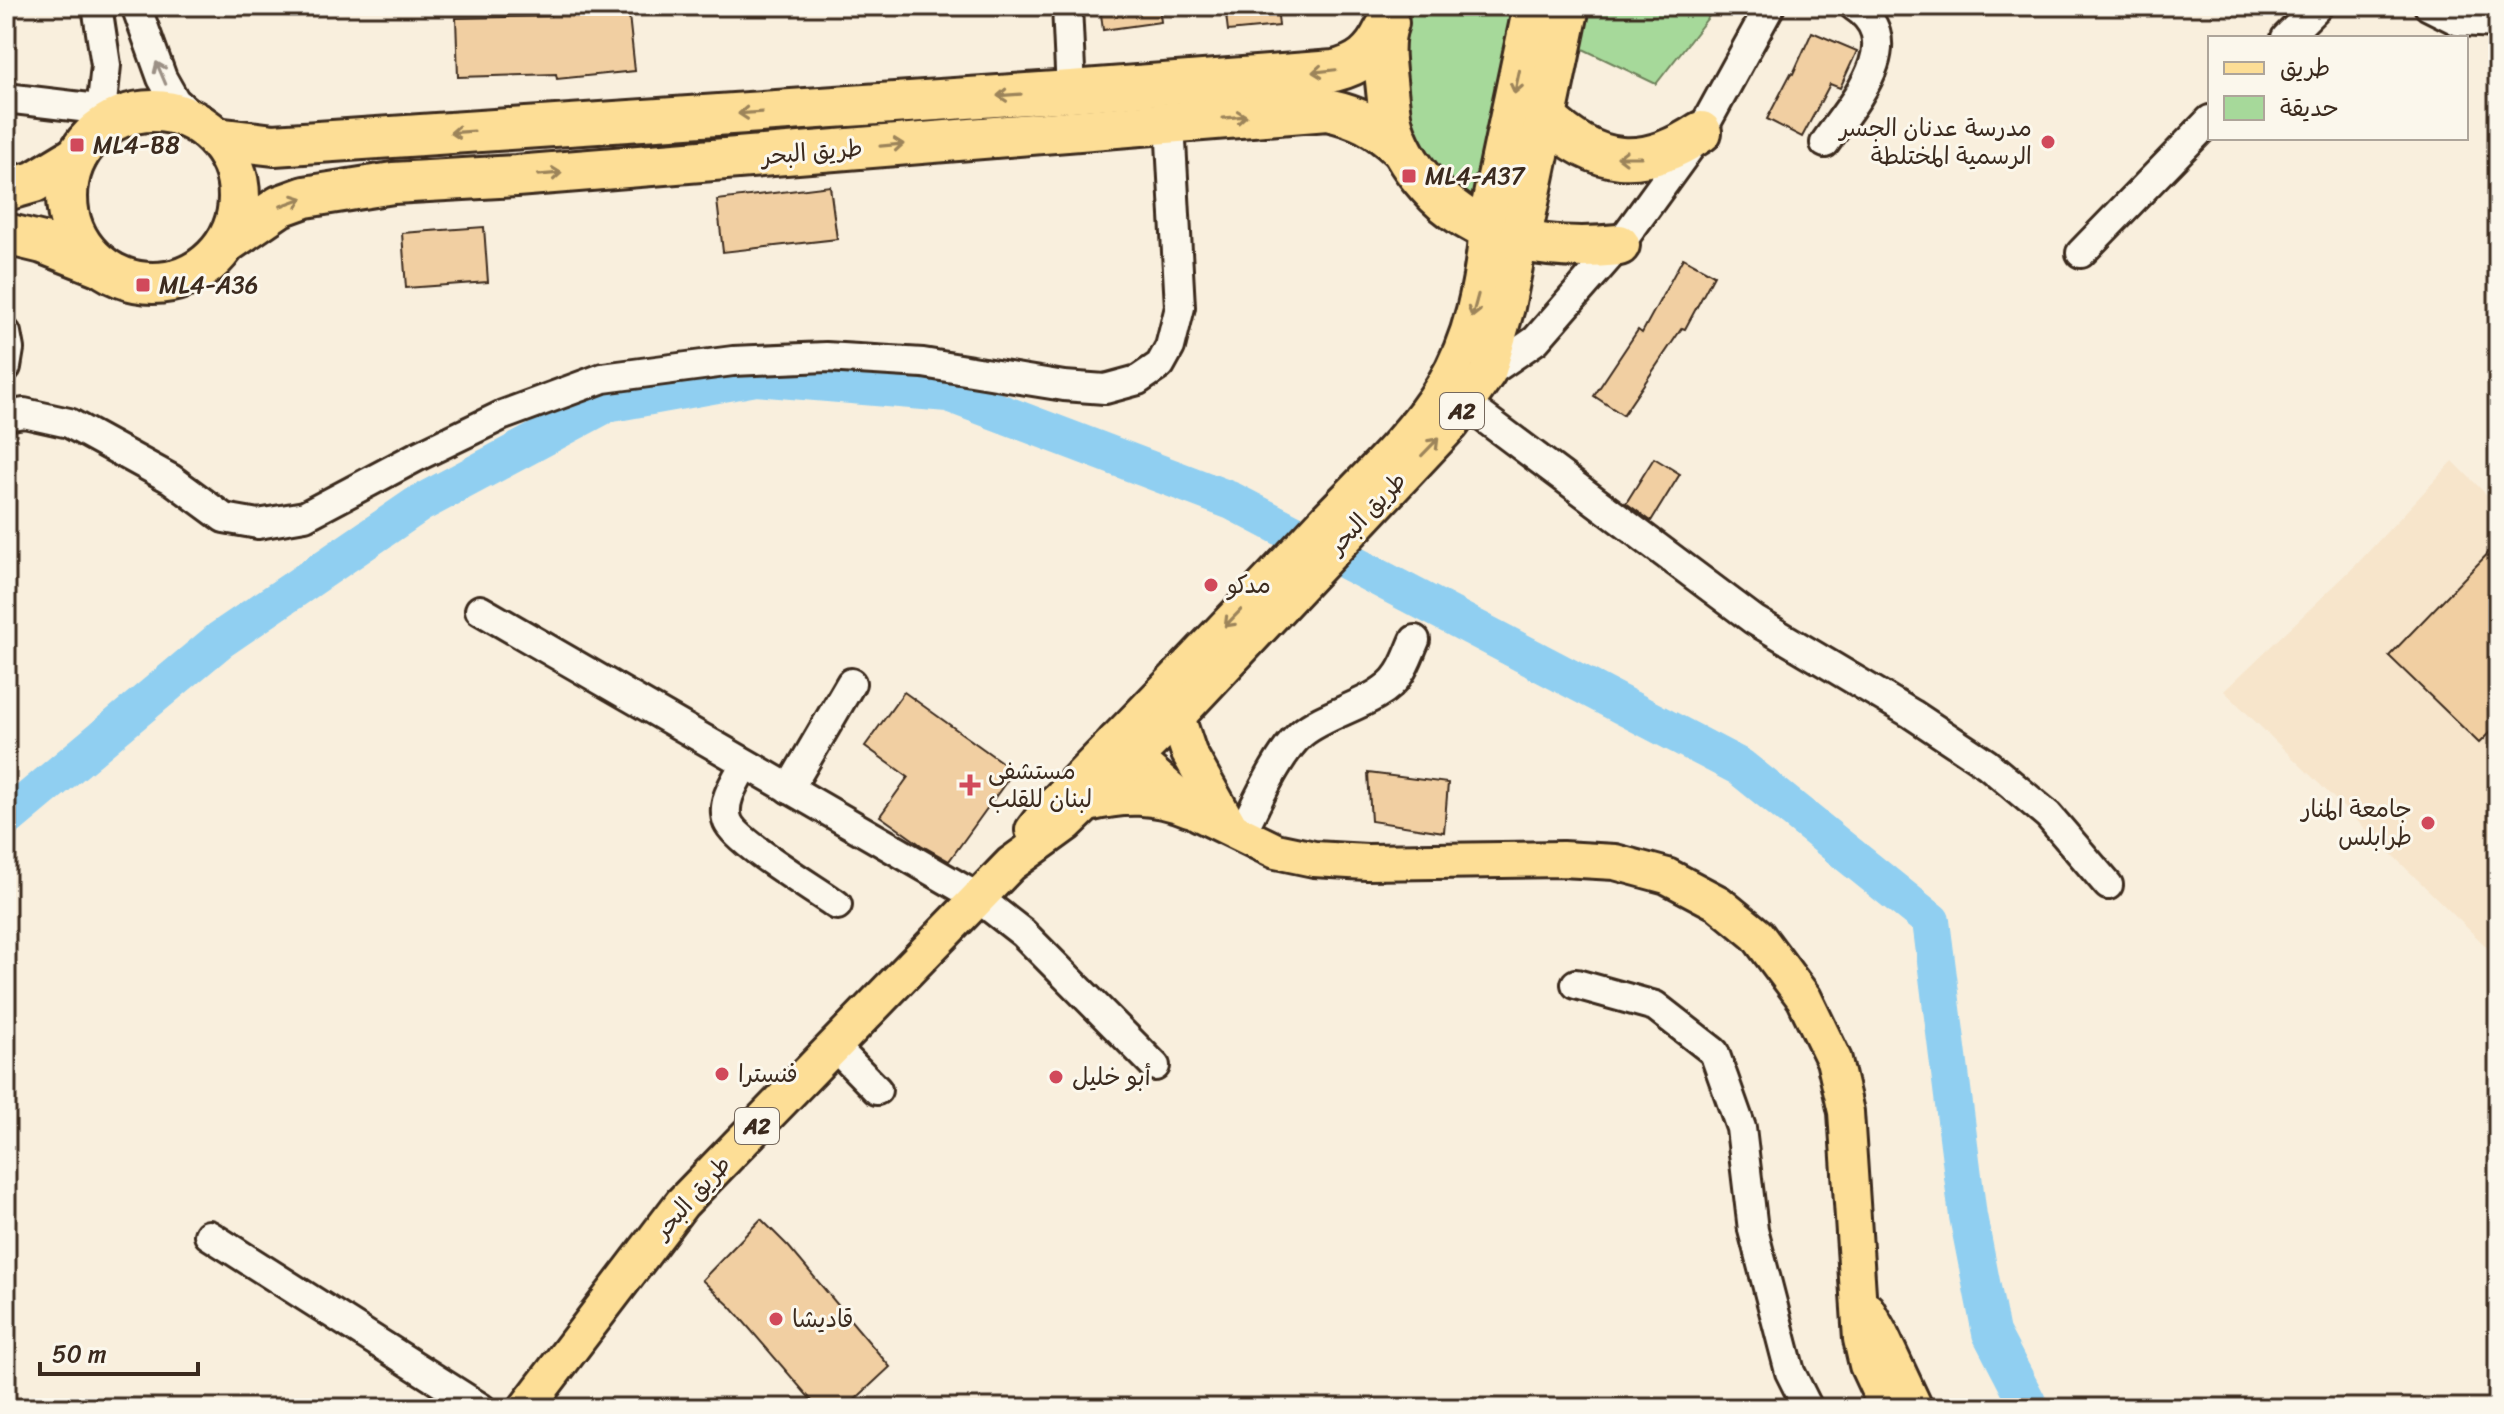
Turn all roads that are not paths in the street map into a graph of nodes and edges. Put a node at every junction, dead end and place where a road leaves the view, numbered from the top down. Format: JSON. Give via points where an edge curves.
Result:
{"nodes":[{"id":1,"x":97,"y":6,"type":"edge"},
{"id":2,"x":136,"y":6,"type":"edge"},
{"id":3,"x":1067,"y":6,"type":"edge"},
{"id":4,"x":1534,"y":6,"type":"edge"},
{"id":5,"x":1569,"y":6,"type":"edge"},
{"id":6,"x":1770,"y":6,"type":"edge"},
{"id":7,"x":1854,"y":6,"type":"edge"},
{"id":8,"x":2318,"y":6,"type":"edge"},
{"id":9,"x":2429,"y":6,"type":"edge"},
{"id":10,"x":1389,"y":18,"type":"edge"},
{"id":11,"x":2498,"y":23,"type":"edge"},
{"id":12,"x":2288,"y":36,"type":"edge"},
{"id":13,"x":1071,"y":91,"type":"junction"},
{"id":14,"x":6,"y":98,"type":"edge"},
{"id":15,"x":1546,"y":118,"type":"junction"},
{"id":16,"x":2208,"y":122,"type":"edge"},
{"id":17,"x":1170,"y":123,"type":"junction"},
{"id":18,"x":99,"y":129,"type":"junction"},
{"id":19,"x":1701,"y":132,"type":"junction"},
{"id":20,"x":211,"y":133,"type":"junction"},
{"id":21,"x":1825,"y":143,"type":"dead end"},
{"id":22,"x":1400,"y":148,"type":"junction"},
{"id":23,"x":6,"y":190,"type":"edge"},
{"id":24,"x":1507,"y":218,"type":"junction"},
{"id":25,"x":6,"y":234,"type":"edge"},
{"id":26,"x":226,"y":243,"type":"junction"},
{"id":27,"x":1619,"y":245,"type":"junction"},
{"id":28,"x":2081,"y":253,"type":"dead end"},
{"id":29,"x":101,"y":266,"type":"junction"},
{"id":30,"x":6,"y":333,"type":"edge"},
{"id":31,"x":6,"y":367,"type":"edge"},
{"id":32,"x":1488,"y":373,"type":"junction"},
{"id":33,"x":1467,"y":405,"type":"junction"},
{"id":34,"x":6,"y":416,"type":"edge"},
{"id":35,"x":1313,"y":553,"type":"junction"},
{"id":36,"x":480,"y":610,"type":"dead end"},
{"id":37,"x":1415,"y":640,"type":"dead end"},
{"id":38,"x":851,"y":683,"type":"dead end"},
{"id":39,"x":1204,"y":688,"type":"junction"},
{"id":40,"x":1177,"y":717,"type":"junction"},
{"id":41,"x":1125,"y":749,"type":"junction"},
{"id":42,"x":745,"y":764,"type":"junction"},
{"id":43,"x":1198,"y":770,"type":"junction"},
{"id":44,"x":789,"y":789,"type":"junction"},
{"id":45,"x":1088,"y":804,"type":"junction"},
{"id":46,"x":1198,"y":813,"type":"junction"},
{"id":47,"x":1236,"y":831,"type":"junction"},
{"id":48,"x":1011,"y":864,"type":"junction"},
{"id":49,"x":2108,"y":885,"type":"dead end"},
{"id":50,"x":977,"y":897,"type":"junction"},
{"id":51,"x":837,"y":905,"type":"dead end"},
{"id":52,"x":1576,"y":984,"type":"dead end"},
{"id":53,"x":835,"y":1047,"type":"junction"},
{"id":54,"x":1155,"y":1066,"type":"dead end"},
{"id":55,"x":877,"y":1090,"type":"dead end"},
{"id":56,"x":209,"y":1235,"type":"dead end"},
{"id":57,"x":1859,"y":1296,"type":"junction"},
{"id":58,"x":1867,"y":1365,"type":"junction"},
{"id":59,"x":481,"y":1408,"type":"edge"},
{"id":60,"x":526,"y":1408,"type":"edge"},
{"id":61,"x":1808,"y":1408,"type":"edge"},
{"id":62,"x":1870,"y":1408,"type":"edge"},
{"id":63,"x":1887,"y":1408,"type":"edge"},
{"id":64,"x":1915,"y":1408,"type":"edge"}],
"edges":[{"from":1,"to":18,"type":"street","via":[[106,65]]},
{"from":20,"to":2,"type":"street","one_way":true,"via":[[175,101]]},
{"from":3,"to":13,"type":"street"},
{"from":4,"to":24,"type":"highway","number":"A2","one_way":true},
{"from":5,"to":15,"type":"highway","name":"طريق البحر","number":"A2"},
{"from":6,"to":19,"type":"street"},
{"from":7,"to":21,"type":"street","via":[[1869,15],[1878,55]]},
{"from":8,"to":12,"type":"street"},
{"from":9,"to":11,"type":"street","via":[[2459,21]]},
{"from":10,"to":13,"type":"highway","name":"طريق البحر","one_way":true,"via":[[1365,59],[1334,71]]},
{"from":10,"to":22,"type":"highway","name":"طريق البحر","via":[[1384,64]]},
{"from":13,"to":20,"type":"highway","name":"طريق البحر","one_way":true,"via":[[274,145]]},
{"from":14,"to":18,"type":"street"},
{"from":19,"to":15,"type":"highway","one_way":true,"via":[[1663,153],[1621,158],[1593,152]]},
{"from":15,"to":24,"type":"highway","name":"طريق البحر","number":"A2"},
{"from":16,"to":28,"type":"street"},
{"from":17,"to":22,"type":"highway","name":"طريق البحر","one_way":true,"via":[[1327,110],[1379,129]]},
{"from":26,"to":17,"type":"highway","name":"طريق البحر","one_way":true,"via":[[280,206],[393,183]]},
{"from":17,"to":34,"type":"street","via":[[1180,307],[1160,365],[1138,380],[1105,389],[923,363],[826,357],[733,361],[603,378],[503,415],[305,516],[258,524],[224,518],[171,479],[69,423],[24,413]]},
{"from":18,"to":20,"type":"highway","via":[[159,111],[186,117]]},
{"from":18,"to":23,"type":"highway","via":[[34,182]]},
{"from":18,"to":29,"type":"highway","via":[[69,173],[66,192],[69,220],[81,245]]},
{"from":19,"to":27,"type":"street"},
{"from":20,"to":26,"type":"highway","via":[[236,172],[236,221]]},
{"from":22,"to":24,"type":"highway","name":"طريق البحر","via":[[1436,196],[1459,215]]},
{"from":24,"to":27,"type":"highway","via":[[1570,247]]},
{"from":24,"to":32,"type":"main road","name":"طريق البحر","number":"A2","via":[[1507,307]]},
{"from":24,"to":35,"type":"main road","name":"طريق البحر","number":"A2","one_way":true,"via":[[1482,274],[1457,362],[1444,385]]},
{"from":25,"to":29,"type":"highway"},
{"from":26,"to":29,"type":"highway","via":[[207,264],[182,278],[154,283],[126,279]]},
{"from":27,"to":32,"type":"street","via":[[1536,340]]},
{"from":30,"to":31,"type":"street"},
{"from":32,"to":33,"type":"main road","name":"طريق البحر","number":"A2"},
{"from":35,"to":33,"type":"main road","name":"طريق البحر","number":"A2","one_way":true},
{"from":33,"to":49,"type":"street","via":[[1754,620],[1987,764],[2048,815]]},
{"from":35,"to":39,"type":"main road","name":"طريق البحر","number":"A2"},
{"from":35,"to":41,"type":"main road","name":"طريق البحر","number":"A2","one_way":true},
{"from":36,"to":42,"type":"street"},
{"from":37,"to":47,"type":"street","via":[[1399,676],[1387,687],[1299,736]]},
{"from":38,"to":44,"type":"street"},
{"from":39,"to":40,"type":"main road","name":"طريق البحر","number":"A2"},
{"from":39,"to":43,"type":"main road"},
{"from":40,"to":41,"type":"main road","name":"طريق البحر","number":"A2"},
{"from":40,"to":43,"type":"main road"},
{"from":41,"to":45,"type":"main road","name":"طريق البحر","number":"A2"},
{"from":41,"to":46,"type":"main road"},
{"from":41,"to":48,"type":"main road","name":"طريق البحر","number":"A2","via":[[1049,809]]},
{"from":42,"to":44,"type":"street"},
{"from":42,"to":51,"type":"street","via":[[728,794],[728,821],[741,838]]},
{"from":43,"to":47,"type":"main road"},
{"from":44,"to":50,"type":"street"},
{"from":45,"to":46,"type":"main road","via":[[1144,797]]},
{"from":45,"to":48,"type":"main road","name":"طريق البحر","number":"A2"},
{"from":46,"to":47,"type":"main road"},
{"from":47,"to":57,"type":"main road","via":[[1276,851],[1314,859],[1615,862],[1667,876],[1718,903],[1757,935],[1804,998],[1834,1060],[1846,1112]]},
{"from":48,"to":50,"type":"main road","name":"طريق البحر","number":"A2"},
{"from":50,"to":53,"type":"main road","name":"طريق البحر","number":"A2"},
{"from":50,"to":54,"type":"street","via":[[1023,933]]},
{"from":52,"to":61,"type":"street","via":[[1655,1006],[1714,1052],[1741,1128],[1753,1230],[1786,1358]]},
{"from":53,"to":55,"type":"street"},
{"from":53,"to":60,"type":"main road","name":"طريق البحر","number":"A2","via":[[682,1203]]},
{"from":56,"to":59,"type":"street"},
{"from":57,"to":58,"type":"main road"},
{"from":57,"to":64,"type":"main road"},
{"from":58,"to":62,"type":"main road"},
{"from":58,"to":63,"type":"main road"}]}
